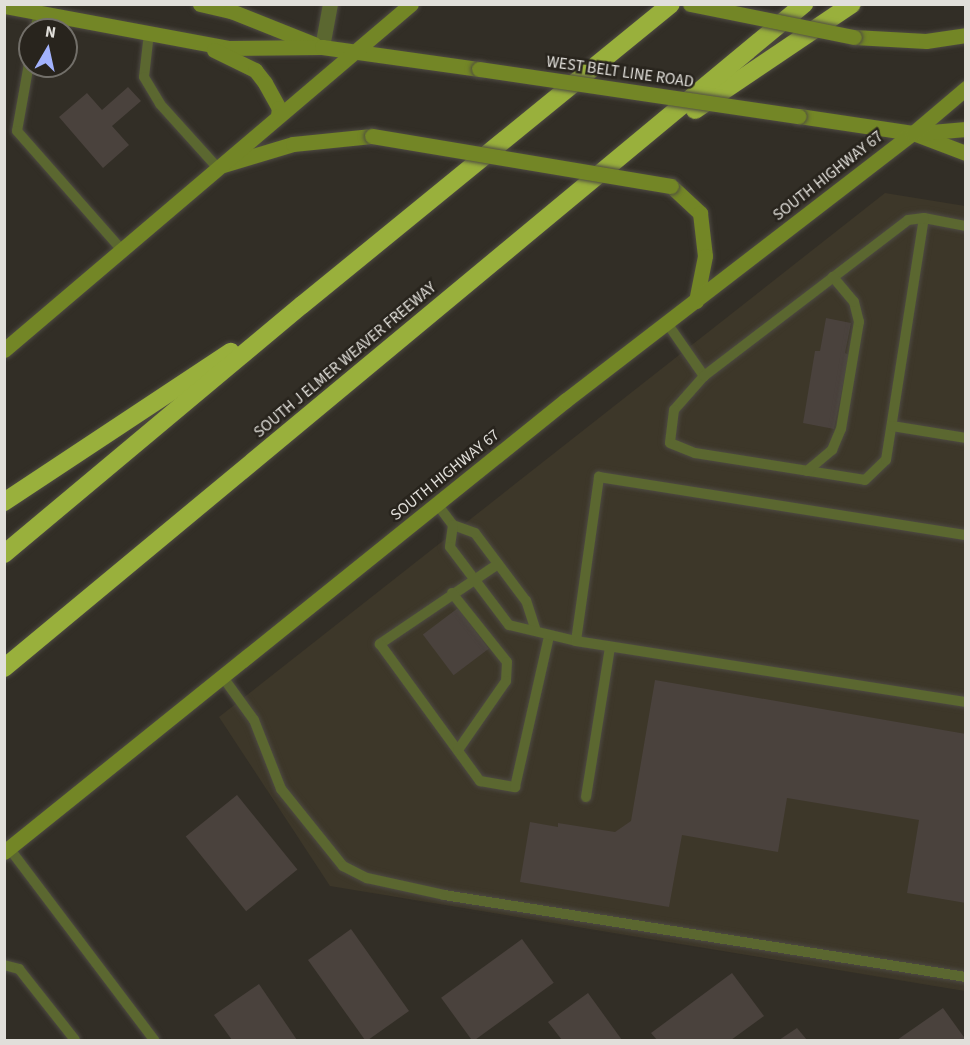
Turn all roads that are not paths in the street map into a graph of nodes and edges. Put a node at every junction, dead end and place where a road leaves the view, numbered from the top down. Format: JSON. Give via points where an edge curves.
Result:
{"nodes":[{"id":1,"x":200,"y":4,"type":"edge"},
{"id":2,"x":330,"y":4,"type":"edge"},
{"id":3,"x":411,"y":4,"type":"edge"},
{"id":4,"x":671,"y":4,"type":"edge"},
{"id":5,"x":690,"y":4,"type":"edge"},
{"id":6,"x":804,"y":4,"type":"edge"},
{"id":7,"x":852,"y":4,"type":"edge"},
{"id":8,"x":4,"y":6,"type":"edge"},
{"id":9,"x":39,"y":12,"type":"junction"},
{"id":10,"x":38,"y":18,"type":"edge"},
{"id":11,"x":149,"y":33,"type":"junction"},
{"id":12,"x":966,"y":35,"type":"edge"},
{"id":13,"x":201,"y":43,"type":"junction"},
{"id":14,"x":322,"y":47,"type":"junction"},
{"id":15,"x":355,"y":51,"type":"junction"},
{"id":16,"x":26,"y":78,"type":"edge"},
{"id":17,"x":966,"y":88,"type":"edge"},
{"id":18,"x":278,"y":115,"type":"junction"},
{"id":19,"x":966,"y":129,"type":"edge"},
{"id":20,"x":913,"y":133,"type":"junction"},
{"id":21,"x":966,"y":153,"type":"edge"},
{"id":22,"x":217,"y":167,"type":"junction"},
{"id":23,"x":602,"y":171,"type":"junction"},
{"id":24,"x":924,"y":218,"type":"junction"},
{"id":25,"x":966,"y":226,"type":"edge"},
{"id":26,"x":121,"y":249,"type":"junction"},
{"id":27,"x":833,"y":277,"type":"junction"},
{"id":28,"x":696,"y":301,"type":"junction"},
{"id":29,"x":302,"y":305,"type":"junction"},
{"id":30,"x":667,"y":323,"type":"junction"},
{"id":31,"x":4,"y":350,"type":"edge"},
{"id":32,"x":704,"y":376,"type":"junction"},
{"id":33,"x":892,"y":426,"type":"junction"},
{"id":34,"x":966,"y":438,"type":"edge"},
{"id":35,"x":807,"y":471,"type":"junction"},
{"id":36,"x":4,"y":502,"type":"edge"},
{"id":37,"x":437,"y":504,"type":"junction"},
{"id":38,"x":453,"y":525,"type":"junction"},
{"id":39,"x":966,"y":535,"type":"edge"},
{"id":40,"x":4,"y":554,"type":"edge"},
{"id":41,"x":498,"y":564,"type":"junction"},
{"id":42,"x":475,"y":578,"type":"junction"},
{"id":43,"x":452,"y":593,"type":"junction"},
{"id":44,"x":536,"y":631,"type":"junction"},
{"id":45,"x":549,"y":636,"type":"junction"},
{"id":46,"x":576,"y":641,"type":"junction"},
{"id":47,"x":610,"y":647,"type":"junction"},
{"id":48,"x":4,"y":668,"type":"edge"},
{"id":49,"x":222,"y":676,"type":"junction"},
{"id":50,"x":966,"y":702,"type":"edge"},
{"id":51,"x":458,"y":750,"type":"junction"},
{"id":52,"x":586,"y":797,"type":"dead end"},
{"id":53,"x":7,"y":850,"type":"edge"},
{"id":54,"x":4,"y":965,"type":"edge"},
{"id":55,"x":966,"y":977,"type":"edge"},
{"id":56,"x":75,"y":1041,"type":"edge"},
{"id":57,"x":154,"y":1041,"type":"edge"}],
"edges":[{"from":1,"to":14,"type":"main road","name":"WEST BELT LINE ROAD","via":[[231,11]]},
{"from":2,"to":14,"type":"street"},
{"from":3,"to":15,"type":"main road"},
{"from":4,"to":29,"type":"highway"},
{"from":5,"to":12,"type":"main road","bridge":true,"via":[[854,37],[926,41]]},
{"from":6,"to":23,"type":"highway","name":"SOUTH J ELMER WEAVER FREEWAY"},
{"from":7,"to":23,"type":"highway"},
{"from":8,"to":9,"type":"main road","name":"WEST BELT LINE ROAD"},
{"from":9,"to":10,"type":"lane"},
{"from":9,"to":11,"type":"main road","name":"WEST BELT LINE ROAD"},
{"from":11,"to":13,"type":"main road","name":"WEST BELT LINE ROAD"},
{"from":11,"to":22,"type":"lane","via":[[144,76],[160,104]]},
{"from":13,"to":14,"type":"main road","name":"WEST BELT LINE ROAD","via":[[228,48]]},
{"from":13,"to":18,"type":"main road","via":[[255,70],[279,108]]},
{"from":14,"to":15,"type":"main road","name":"WEST BELT LINE ROAD"},
{"from":15,"to":18,"type":"main road"},
{"from":15,"to":20,"type":"main road","name":"WEST BELT LINE ROAD","bridge":true},
{"from":16,"to":26,"type":"lane","via":[[17,131]]},
{"from":17,"to":20,"type":"main road","name":"SOUTH HIGHWAY 67"},
{"from":18,"to":22,"type":"main road"},
{"from":19,"to":20,"type":"main road","name":"WEST BELT LINE ROAD"},
{"from":20,"to":21,"type":"main road","name":"WEST BELT LINE ROAD"},
{"from":20,"to":28,"type":"main road","name":"SOUTH HIGHWAY 67"},
{"from":22,"to":23,"type":"main road","bridge":true,"via":[[294,144],[372,136]]},
{"from":22,"to":26,"type":"main road"},
{"from":23,"to":28,"type":"main road","bridge":true,"via":[[671,186],[700,213],[705,256]]},
{"from":23,"to":48,"type":"highway","name":"SOUTH J ELMER WEAVER FREEWAY"},
{"from":24,"to":25,"type":"lane"},
{"from":24,"to":27,"type":"lane","via":[[908,220]]},
{"from":24,"to":33,"type":"lane"},
{"from":26,"to":31,"type":"main road"},
{"from":27,"to":32,"type":"lane"},
{"from":27,"to":35,"type":"lane","via":[[854,302],[859,322],[841,429],[832,450]]},
{"from":28,"to":30,"type":"main road","name":"SOUTH HIGHWAY 67"},
{"from":29,"to":36,"type":"highway"},
{"from":29,"to":40,"type":"highway"},
{"from":30,"to":32,"type":"lane"},
{"from":30,"to":37,"type":"main road","name":"SOUTH HIGHWAY 67"},
{"from":32,"to":35,"type":"lane","via":[[674,410],[670,443],[694,453]]},
{"from":33,"to":34,"type":"lane"},
{"from":33,"to":35,"type":"lane","via":[[886,460],[865,480]]},
{"from":37,"to":38,"type":"lane"},
{"from":37,"to":49,"type":"main road","name":"SOUTH HIGHWAY 67"},
{"from":38,"to":41,"type":"lane","via":[[475,533]]},
{"from":38,"to":42,"type":"lane","via":[[450,547]]},
{"from":39,"to":46,"type":"lane","via":[[599,477]]},
{"from":41,"to":42,"type":"lane"},
{"from":41,"to":44,"type":"lane","via":[[526,601]]},
{"from":42,"to":43,"type":"lane"},
{"from":42,"to":44,"type":"lane","via":[[509,625]]},
{"from":43,"to":51,"type":"lane","via":[[507,662],[506,681]]},
{"from":43,"to":51,"type":"lane","via":[[380,644]]},
{"from":44,"to":45,"type":"lane"},
{"from":45,"to":46,"type":"lane"},
{"from":45,"to":51,"type":"lane","via":[[514,787],[480,781]]},
{"from":46,"to":47,"type":"lane"},
{"from":47,"to":50,"type":"lane"},
{"from":47,"to":52,"type":"lane"},
{"from":49,"to":53,"type":"main road","name":"SOUTH HIGHWAY 67"},
{"from":49,"to":55,"type":"lane","via":[[254,720],[281,789],[343,866],[367,878],[444,895]]},
{"from":53,"to":57,"type":"lane"},
{"from":54,"to":56,"type":"lane","via":[[19,969]]}]}
